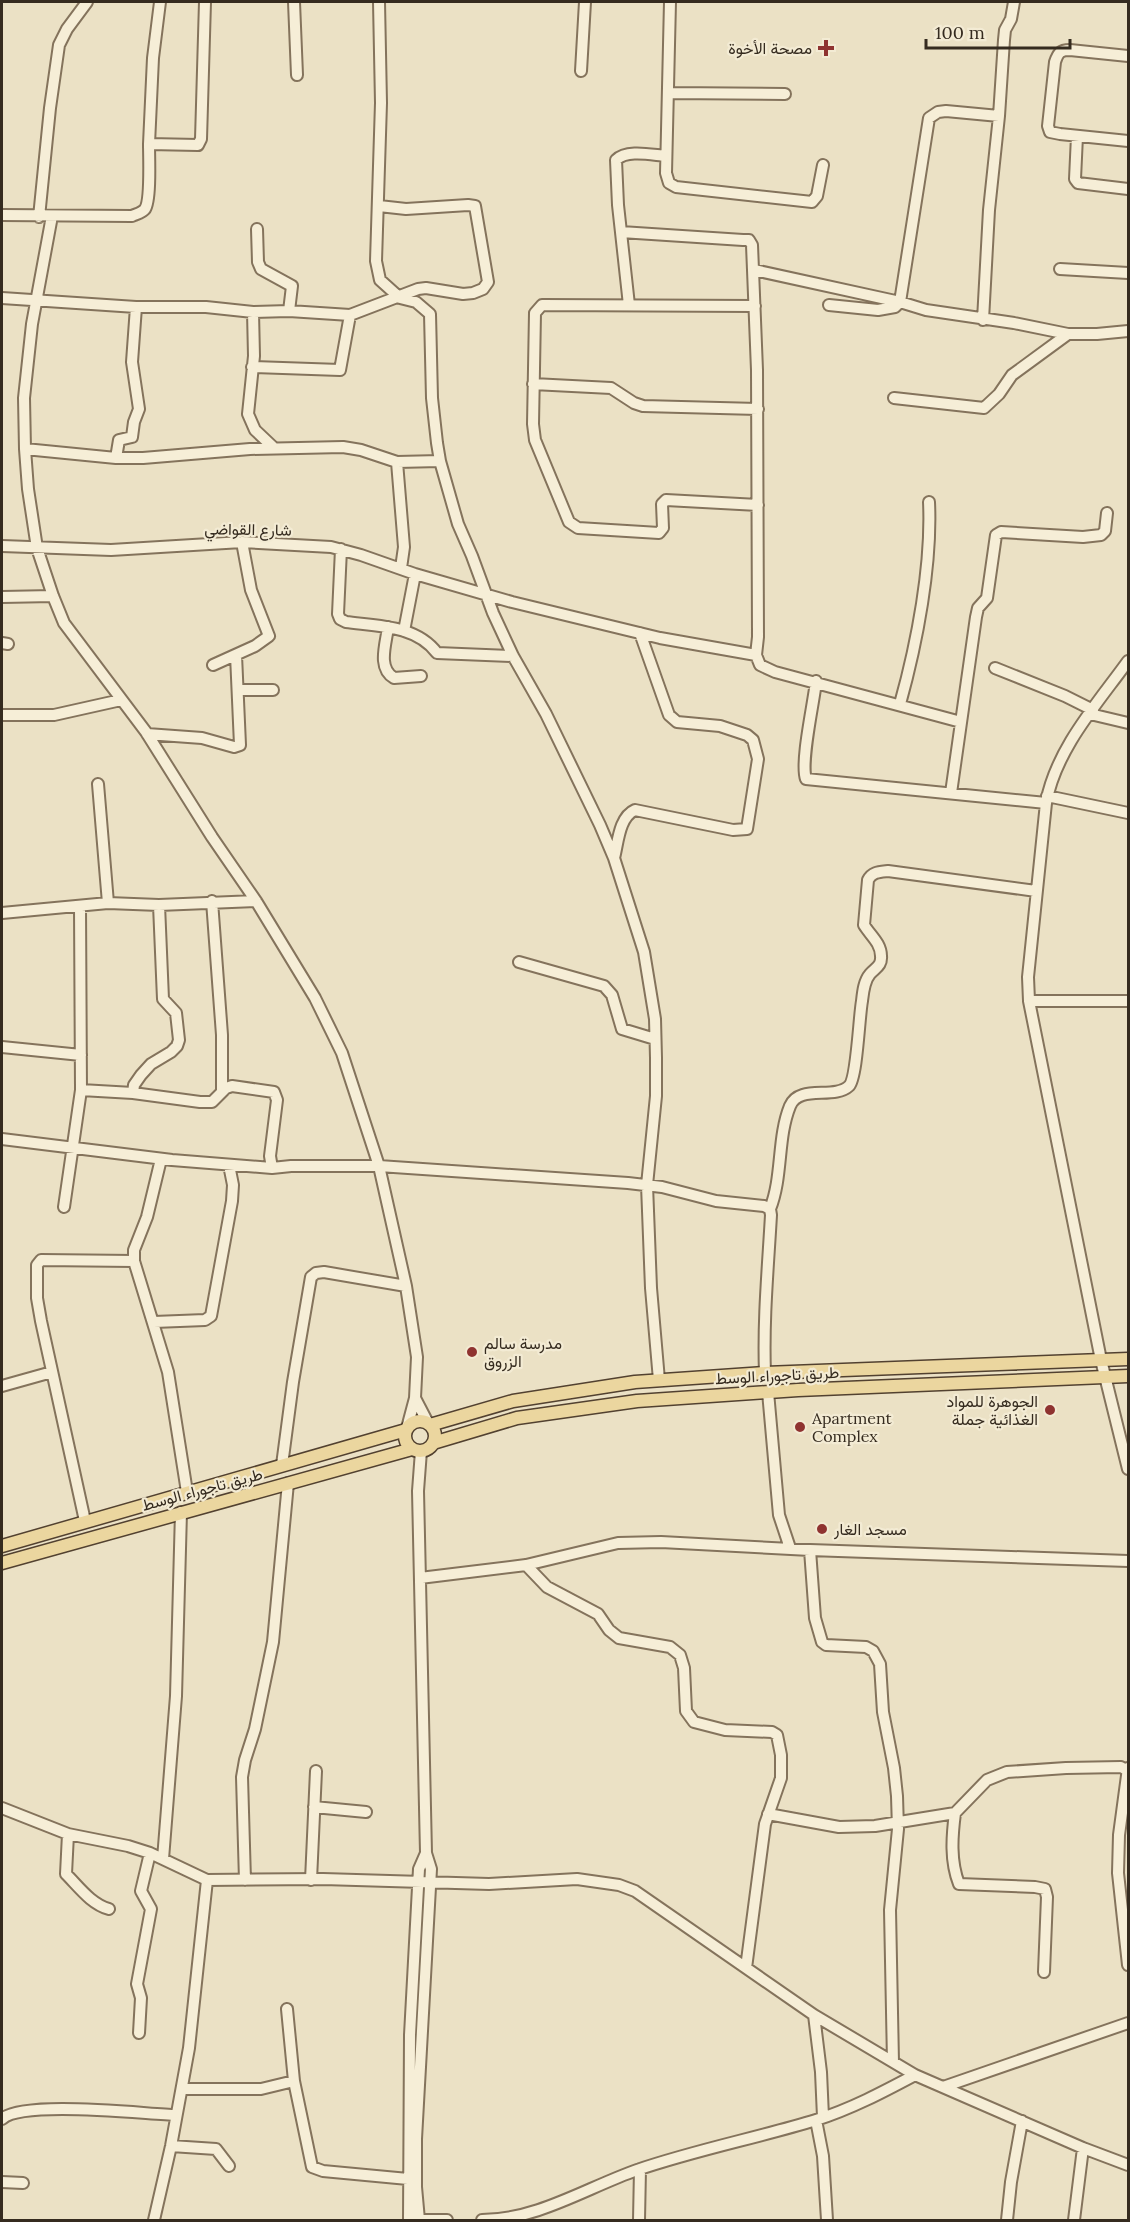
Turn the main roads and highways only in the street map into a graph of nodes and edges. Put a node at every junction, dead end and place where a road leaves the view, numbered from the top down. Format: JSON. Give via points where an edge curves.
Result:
{"nodes":[{"id":1,"x":1128,"y":1359,"type":"edge"},
{"id":2,"x":1128,"y":1376,"type":"edge"},
{"id":3,"x":429,"y":1424,"type":"junction"},
{"id":4,"x":406,"y":1429,"type":"junction"},
{"id":5,"x":433,"y":1443,"type":"junction"},
{"id":6,"x":417,"y":1450,"type":"junction"},
{"id":7,"x":2,"y":1546,"type":"edge"},
{"id":8,"x":2,"y":1563,"type":"edge"}],
"edges":[{"from":1,"to":3,"type":"main road","via":[[635,1382],[513,1401]]},
{"from":2,"to":5,"type":"main road","name":"طريق تاجوراء الوسط","via":[[637,1401],[517,1418]]},
{"from":3,"to":4,"type":"main road","via":[[417,1421]]},
{"from":3,"to":5,"type":"main road","via":[[435,1434]]},
{"from":4,"to":6,"type":"main road","via":[[406,1441]]},
{"from":4,"to":7,"type":"main road"},
{"from":5,"to":6,"type":"main road"},
{"from":6,"to":8,"type":"main road","name":"طريق تاجوراء الوسط"}]}
